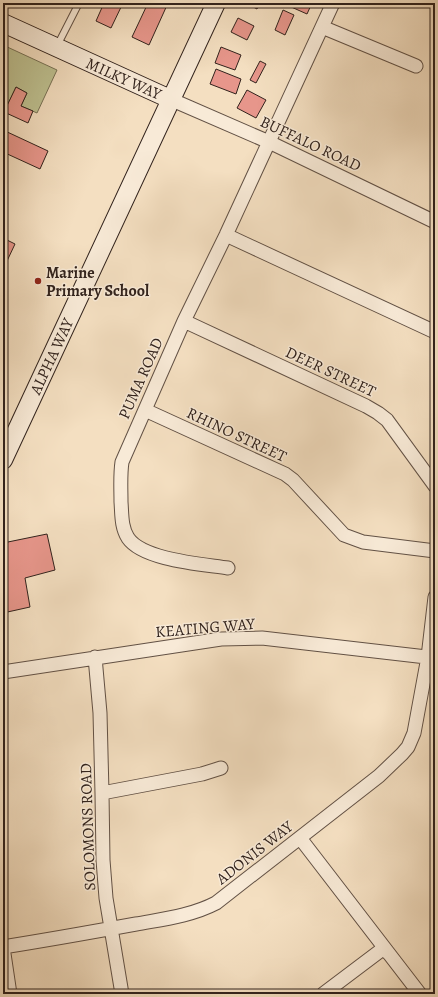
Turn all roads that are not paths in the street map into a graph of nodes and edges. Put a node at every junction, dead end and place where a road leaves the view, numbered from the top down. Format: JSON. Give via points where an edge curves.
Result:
{"nodes":[{"id":1,"x":79,"y":3,"type":"edge"},
{"id":2,"x":216,"y":3,"type":"edge"},
{"id":3,"x":333,"y":3,"type":"edge"},
{"id":4,"x":3,"y":23,"type":"edge"},
{"id":5,"x":322,"y":27,"type":"junction"},
{"id":6,"x":56,"y":48,"type":"junction"},
{"id":7,"x":416,"y":66,"type":"dead end"},
{"id":8,"x":170,"y":99,"type":"junction"},
{"id":9,"x":269,"y":142,"type":"junction"},
{"id":10,"x":435,"y":222,"type":"edge"},
{"id":11,"x":226,"y":235,"type":"junction"},
{"id":12,"x":184,"y":321,"type":"junction"},
{"id":13,"x":435,"y":332,"type":"edge"},
{"id":14,"x":145,"y":410,"type":"junction"},
{"id":15,"x":3,"y":460,"type":"edge"},
{"id":16,"x":435,"y":486,"type":"edge"},
{"id":17,"x":435,"y":551,"type":"edge"},
{"id":18,"x":228,"y":568,"type":"dead end"},
{"id":19,"x":435,"y":597,"type":"edge"},
{"id":20,"x":95,"y":657,"type":"junction"},
{"id":21,"x":431,"y":657,"type":"edge"},
{"id":22,"x":3,"y":672,"type":"edge"},
{"id":23,"x":221,"y":768,"type":"dead end"},
{"id":24,"x":102,"y":793,"type":"junction"},
{"id":25,"x":300,"y":838,"type":"junction"},
{"id":26,"x":112,"y":929,"type":"junction"},
{"id":27,"x":3,"y":947,"type":"edge"},
{"id":28,"x":386,"y":951,"type":"junction"},
{"id":29,"x":10,"y":994,"type":"edge"},
{"id":30,"x":122,"y":994,"type":"edge"},
{"id":31,"x":323,"y":994,"type":"edge"},
{"id":32,"x":420,"y":994,"type":"edge"}],
"edges":[{"from":1,"to":6,"type":"lane"},
{"from":2,"to":8,"type":"street","name":"MILKY WAY"},
{"from":3,"to":5,"type":"street","name":"PUMA ROAD"},
{"from":4,"to":6,"type":"street","name":"MILKY WAY"},
{"from":5,"to":7,"type":"street"},
{"from":5,"to":9,"type":"street","name":"PUMA ROAD"},
{"from":6,"to":8,"type":"street","name":"MILKY WAY"},
{"from":8,"to":9,"type":"street","name":"BUFFALO ROAD"},
{"from":8,"to":15,"type":"street","name":"ALPHA WAY"},
{"from":9,"to":10,"type":"street","name":"BUFFALO ROAD"},
{"from":9,"to":11,"type":"street","name":"PUMA ROAD"},
{"from":11,"to":12,"type":"street","name":"PUMA ROAD"},
{"from":11,"to":13,"type":"street"},
{"from":12,"to":14,"type":"street","name":"PUMA ROAD"},
{"from":12,"to":16,"type":"street","name":"DEER STREET","via":[[378,412],[387,420]]},
{"from":14,"to":17,"type":"street","name":"RHINO STREET","via":[[285,474],[344,535],[363,542]]},
{"from":14,"to":18,"type":"street","name":"PUMA ROAD","via":[[126,450],[120,473],[122,517],[127,536],[134,545],[144,551],[176,560]]},
{"from":19,"to":21,"type":"street","name":"ADONIS WAY"},
{"from":20,"to":21,"type":"street","name":"KEATING WAY","via":[[221,639],[262,638]]},
{"from":20,"to":22,"type":"street","name":"KEATING WAY"},
{"from":20,"to":24,"type":"street","name":"SOLOMONS ROAD","via":[[100,713]]},
{"from":21,"to":25,"type":"street","name":"ADONIS WAY","via":[[414,733],[408,747],[379,776]]},
{"from":23,"to":24,"type":"street"},
{"from":24,"to":26,"type":"street","name":"SOLOMONS ROAD","via":[[103,860]]},
{"from":25,"to":26,"type":"street","name":"ADONIS WAY","via":[[216,904],[188,914]]},
{"from":25,"to":28,"type":"street"},
{"from":26,"to":27,"type":"street","name":"ADONIS WAY"},
{"from":26,"to":30,"type":"street","name":"SOLOMONS ROAD"},
{"from":27,"to":29,"type":"street"},
{"from":28,"to":31,"type":"street"},
{"from":28,"to":32,"type":"street"}]}
